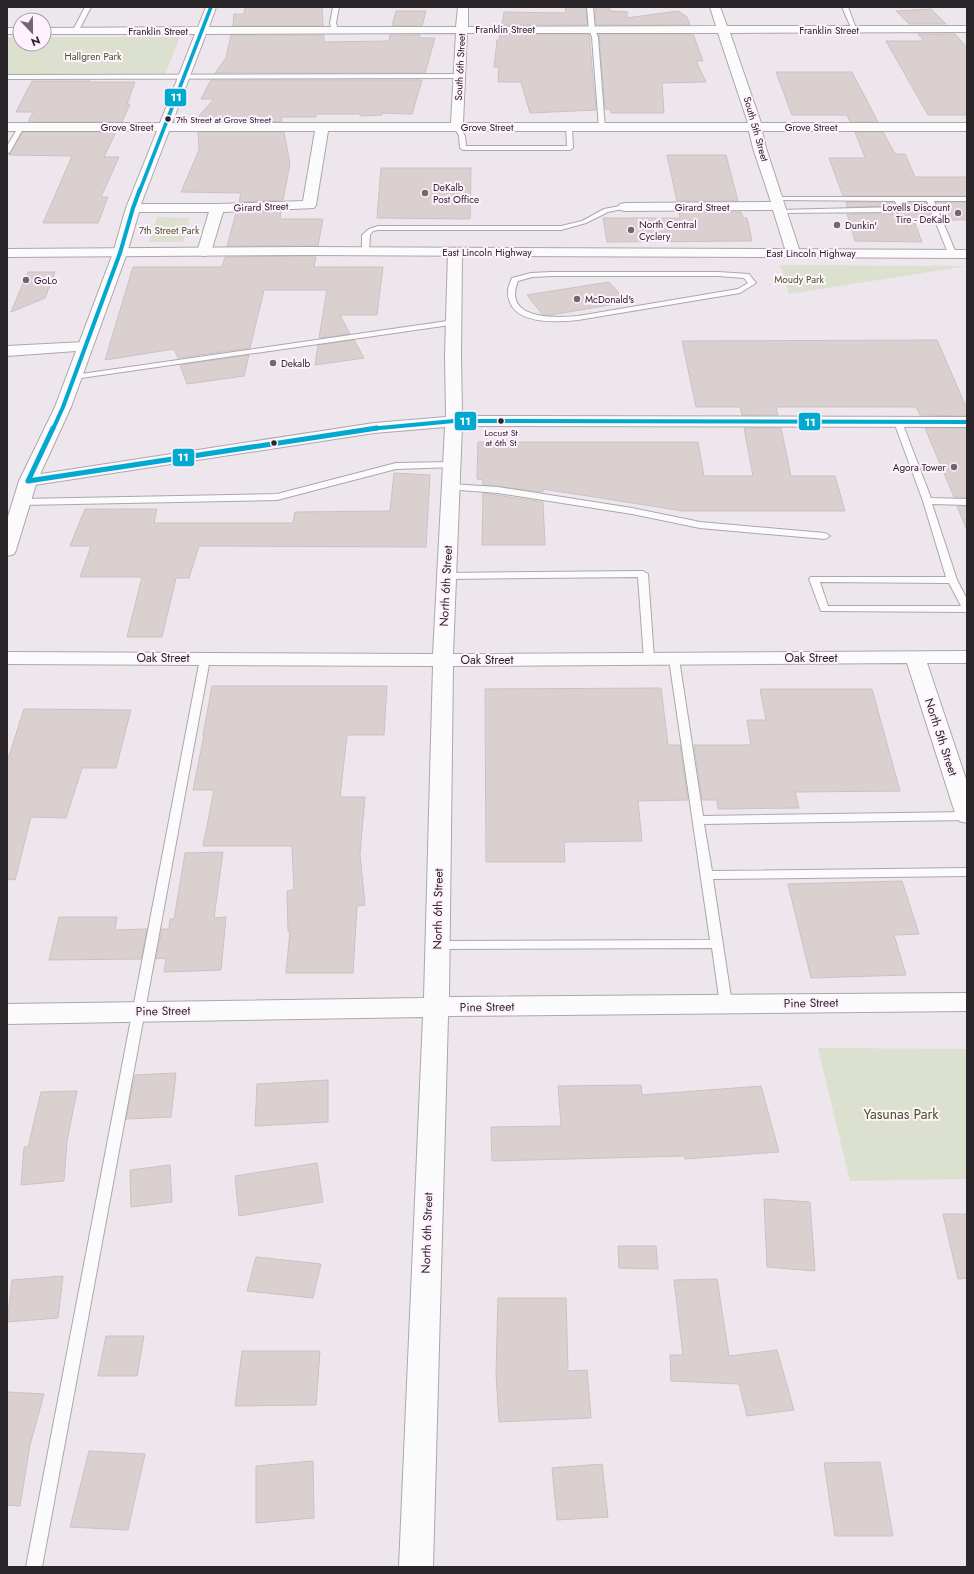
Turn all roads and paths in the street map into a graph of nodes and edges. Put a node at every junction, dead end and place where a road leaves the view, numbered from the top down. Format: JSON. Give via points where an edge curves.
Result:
{"nodes":[{"id":1,"x":88,"y":7,"type":"edge"},
{"id":2,"x":211,"y":7,"type":"edge"},
{"id":3,"x":336,"y":7,"type":"edge"},
{"id":4,"x":463,"y":7,"type":"edge"},
{"id":5,"x":590,"y":7,"type":"edge"},
{"id":6,"x":715,"y":7,"type":"edge"},
{"id":7,"x":845,"y":7,"type":"edge"},
{"id":8,"x":462,"y":29,"type":"junction"},
{"id":9,"x":967,"y":29,"type":"edge"},
{"id":10,"x":335,"y":30,"type":"junction"},
{"id":11,"x":592,"y":30,"type":"junction"},
{"id":12,"x":722,"y":30,"type":"junction"},
{"id":13,"x":855,"y":30,"type":"junction"},
{"id":14,"x":52,"y":31,"type":"edge"},
{"id":15,"x":201,"y":31,"type":"junction"},
{"id":16,"x":75,"y":32,"type":"junction"},
{"id":17,"x":185,"y":76,"type":"junction"},
{"id":18,"x":460,"y":76,"type":"junction"},
{"id":19,"x":7,"y":77,"type":"edge"},
{"id":20,"x":322,"y":126,"type":"junction"},
{"id":21,"x":7,"y":127,"type":"edge"},
{"id":22,"x":21,"y":127,"type":"junction"},
{"id":23,"x":165,"y":127,"type":"junction"},
{"id":24,"x":458,"y":127,"type":"junction"},
{"id":25,"x":754,"y":127,"type":"junction"},
{"id":26,"x":967,"y":127,"type":"edge"},
{"id":27,"x":569,"y":128,"type":"junction"},
{"id":28,"x":602,"y":128,"type":"junction"},
{"id":29,"x":7,"y":152,"type":"edge"},
{"id":30,"x":898,"y":199,"type":"junction"},
{"id":31,"x":930,"y":199,"type":"junction"},
{"id":32,"x":967,"y":199,"type":"edge"},
{"id":33,"x":779,"y":205,"type":"junction"},
{"id":34,"x":625,"y":207,"type":"joint"},
{"id":35,"x":133,"y":208,"type":"junction"},
{"id":36,"x":217,"y":208,"type":"junction"},
{"id":37,"x":366,"y":251,"type":"junction"},
{"id":38,"x":204,"y":252,"type":"junction"},
{"id":39,"x":455,"y":252,"type":"junction"},
{"id":40,"x":792,"y":252,"type":"junction"},
{"id":41,"x":7,"y":253,"type":"edge"},
{"id":42,"x":120,"y":253,"type":"junction"},
{"id":43,"x":952,"y":253,"type":"junction"},
{"id":44,"x":967,"y":254,"type":"edge"},
{"id":45,"x":551,"y":274,"type":"joint"},
{"id":46,"x":454,"y":322,"type":"junction"},
{"id":47,"x":84,"y":347,"type":"junction"},
{"id":48,"x":7,"y":351,"type":"edge"},
{"id":49,"x":74,"y":377,"type":"junction"},
{"id":50,"x":454,"y":421,"type":"junction"},
{"id":51,"x":898,"y":422,"type":"junction"},
{"id":52,"x":967,"y":422,"type":"edge"},
{"id":53,"x":451,"y":476,"type":"junction"},
{"id":54,"x":28,"y":481,"type":"junction"},
{"id":55,"x":927,"y":501,"type":"junction"},
{"id":56,"x":22,"y":502,"type":"junction"},
{"id":57,"x":967,"y":502,"type":"edge"},
{"id":58,"x":825,"y":536,"type":"dead end"},
{"id":59,"x":7,"y":550,"type":"edge"},
{"id":60,"x":446,"y":576,"type":"junction"},
{"id":61,"x":952,"y":580,"type":"junction"},
{"id":62,"x":967,"y":608,"type":"edge"},
{"id":63,"x":967,"y":657,"type":"edge"},
{"id":64,"x":7,"y":658,"type":"edge"},
{"id":65,"x":915,"y":658,"type":"junction"},
{"id":66,"x":205,"y":659,"type":"junction"},
{"id":67,"x":649,"y":659,"type":"junction"},
{"id":68,"x":674,"y":659,"type":"junction"},
{"id":69,"x":443,"y":660,"type":"junction"},
{"id":70,"x":967,"y":816,"type":"edge"},
{"id":71,"x":698,"y":820,"type":"junction"},
{"id":72,"x":967,"y":872,"type":"edge"},
{"id":73,"x":707,"y":875,"type":"junction"},
{"id":74,"x":717,"y":944,"type":"junction"},
{"id":75,"x":437,"y":945,"type":"junction"},
{"id":76,"x":967,"y":1002,"type":"edge"},
{"id":77,"x":726,"y":1004,"type":"junction"},
{"id":78,"x":436,"y":1007,"type":"junction"},
{"id":79,"x":138,"y":1012,"type":"junction"},
{"id":80,"x":7,"y":1014,"type":"edge"},
{"id":81,"x":34,"y":1567,"type":"edge"},
{"id":82,"x":416,"y":1567,"type":"edge"}],
"edges":[{"from":1,"to":16,"type":"lane"},
{"from":2,"to":15,"type":"street"},
{"from":3,"to":10,"type":"lane","via":[[333,23]]},
{"from":4,"to":8,"type":"street","name":"South 6th Street"},
{"from":5,"to":11,"type":"lane"},
{"from":6,"to":12,"type":"street","name":"South 5th Street"},
{"from":7,"to":13,"type":"lane"},
{"from":8,"to":10,"type":"street","name":"Franklin Street"},
{"from":8,"to":11,"type":"street","name":"Franklin Street"},
{"from":8,"to":18,"type":"street","name":"South 6th Street"},
{"from":9,"to":13,"type":"street","name":"Franklin Street"},
{"from":10,"to":15,"type":"street","name":"Franklin Street"},
{"from":11,"to":12,"type":"street","name":"Franklin Street"},
{"from":11,"to":28,"type":"lane","via":[[595,37]]},
{"from":12,"to":13,"type":"street","name":"Franklin Street"},
{"from":12,"to":25,"type":"street","name":"South 5th Street","via":[[754,119]]},
{"from":14,"to":16,"type":"street","name":"Franklin Street"},
{"from":15,"to":16,"type":"street","name":"Franklin Street"},
{"from":15,"to":17,"type":"street"},
{"from":17,"to":18,"type":"lane"},
{"from":17,"to":19,"type":"lane"},
{"from":17,"to":23,"type":"street"},
{"from":18,"to":24,"type":"street","name":"South 6th Street"},
{"from":20,"to":23,"type":"street","name":"Grove Street"},
{"from":20,"to":24,"type":"street","name":"Grove Street"},
{"from":20,"to":36,"type":"street","name":"Girard Street","via":[[309,205]]},
{"from":21,"to":22,"type":"street","name":"Grove Street"},
{"from":22,"to":23,"type":"street","name":"Grove Street"},
{"from":22,"to":29,"type":"lane"},
{"from":23,"to":35,"type":"street"},
{"from":24,"to":27,"type":"street","name":"Grove Street"},
{"from":24,"to":27,"type":"lane","via":[[463,148],[570,148]]},
{"from":25,"to":26,"type":"street","name":"Grove Street"},
{"from":25,"to":28,"type":"street","name":"Grove Street"},
{"from":25,"to":33,"type":"street","name":"South 5th Street"},
{"from":27,"to":28,"type":"street","name":"Grove Street"},
{"from":30,"to":31,"type":"lane"},
{"from":30,"to":33,"type":"lane"},
{"from":30,"to":33,"type":"lane","via":[[901,208],[896,210]]},
{"from":31,"to":32,"type":"lane"},
{"from":31,"to":43,"type":"lane"},
{"from":33,"to":34,"type":"street","name":"Girard Street"},
{"from":33,"to":40,"type":"street","name":"South 5th Street"},
{"from":34,"to":37,"type":"lane","via":[[606,210],[584,222],[561,228],[378,228],[366,235]]},
{"from":35,"to":36,"type":"street","name":"Girard Street"},
{"from":35,"to":42,"type":"street"},
{"from":36,"to":38,"type":"street"},
{"from":37,"to":38,"type":"street","name":"East Lincoln Highway"},
{"from":37,"to":39,"type":"street","name":"East Lincoln Highway"},
{"from":38,"to":42,"type":"street","name":"East Lincoln Highway"},
{"from":39,"to":40,"type":"street","name":"East Lincoln Highway"},
{"from":39,"to":46,"type":"street","name":"North 6th Street"},
{"from":40,"to":43,"type":"street","name":"East Lincoln Highway"},
{"from":41,"to":42,"type":"street","name":"East Lincoln Highway"},
{"from":42,"to":47,"type":"street"},
{"from":43,"to":44,"type":"street","name":"East Lincoln Highway"},
{"from":45,"to":45,"type":"lane","via":[[531,275],[515,280],[510,294],[513,303],[524,315],[560,320],[740,291],[752,283],[746,276],[718,274]]},
{"from":46,"to":49,"type":"lane"},
{"from":46,"to":50,"type":"street","name":"North 6th Street"},
{"from":47,"to":48,"type":"street"},
{"from":47,"to":49,"type":"street"},
{"from":49,"to":54,"type":"street","via":[[63,407]]},
{"from":50,"to":51,"type":"street"},
{"from":50,"to":53,"type":"street","name":"North 6th Street"},
{"from":50,"to":54,"type":"street","via":[[374,428]]},
{"from":51,"to":52,"type":"street"},
{"from":51,"to":55,"type":"lane"},
{"from":53,"to":56,"type":"lane","via":[[396,466],[277,497]]},
{"from":53,"to":58,"type":"lane","via":[[498,490],[632,511],[700,525]]},
{"from":53,"to":60,"type":"street","name":"North 6th Street"},
{"from":54,"to":56,"type":"street"},
{"from":55,"to":57,"type":"lane"},
{"from":55,"to":61,"type":"lane"},
{"from":56,"to":59,"type":"street"},
{"from":60,"to":67,"type":"lane","via":[[643,574]]},
{"from":60,"to":69,"type":"street","name":"North 6th Street"},
{"from":61,"to":62,"type":"lane"},
{"from":61,"to":62,"type":"lane","via":[[814,579],[824,609]]},
{"from":63,"to":65,"type":"street","name":"Oak Street"},
{"from":64,"to":66,"type":"street","name":"Oak Street"},
{"from":65,"to":68,"type":"street","name":"Oak Street"},
{"from":65,"to":70,"type":"street","name":"North 5th Street"},
{"from":66,"to":69,"type":"street","name":"Oak Street"},
{"from":66,"to":79,"type":"lane"},
{"from":67,"to":68,"type":"street","name":"Oak Street"},
{"from":67,"to":69,"type":"street","name":"Oak Street"},
{"from":68,"to":71,"type":"lane"},
{"from":69,"to":75,"type":"street","name":"North 6th Street"},
{"from":70,"to":71,"type":"lane"},
{"from":71,"to":73,"type":"lane"},
{"from":72,"to":73,"type":"lane"},
{"from":73,"to":74,"type":"lane"},
{"from":74,"to":75,"type":"lane"},
{"from":74,"to":77,"type":"lane"},
{"from":75,"to":78,"type":"street","name":"North 6th Street"},
{"from":76,"to":77,"type":"street","name":"Pine Street"},
{"from":77,"to":78,"type":"street","name":"Pine Street"},
{"from":78,"to":79,"type":"street","name":"Pine Street"},
{"from":78,"to":82,"type":"street","name":"North 6th Street"},
{"from":79,"to":80,"type":"street","name":"Pine Street"},
{"from":79,"to":81,"type":"lane"}]}
